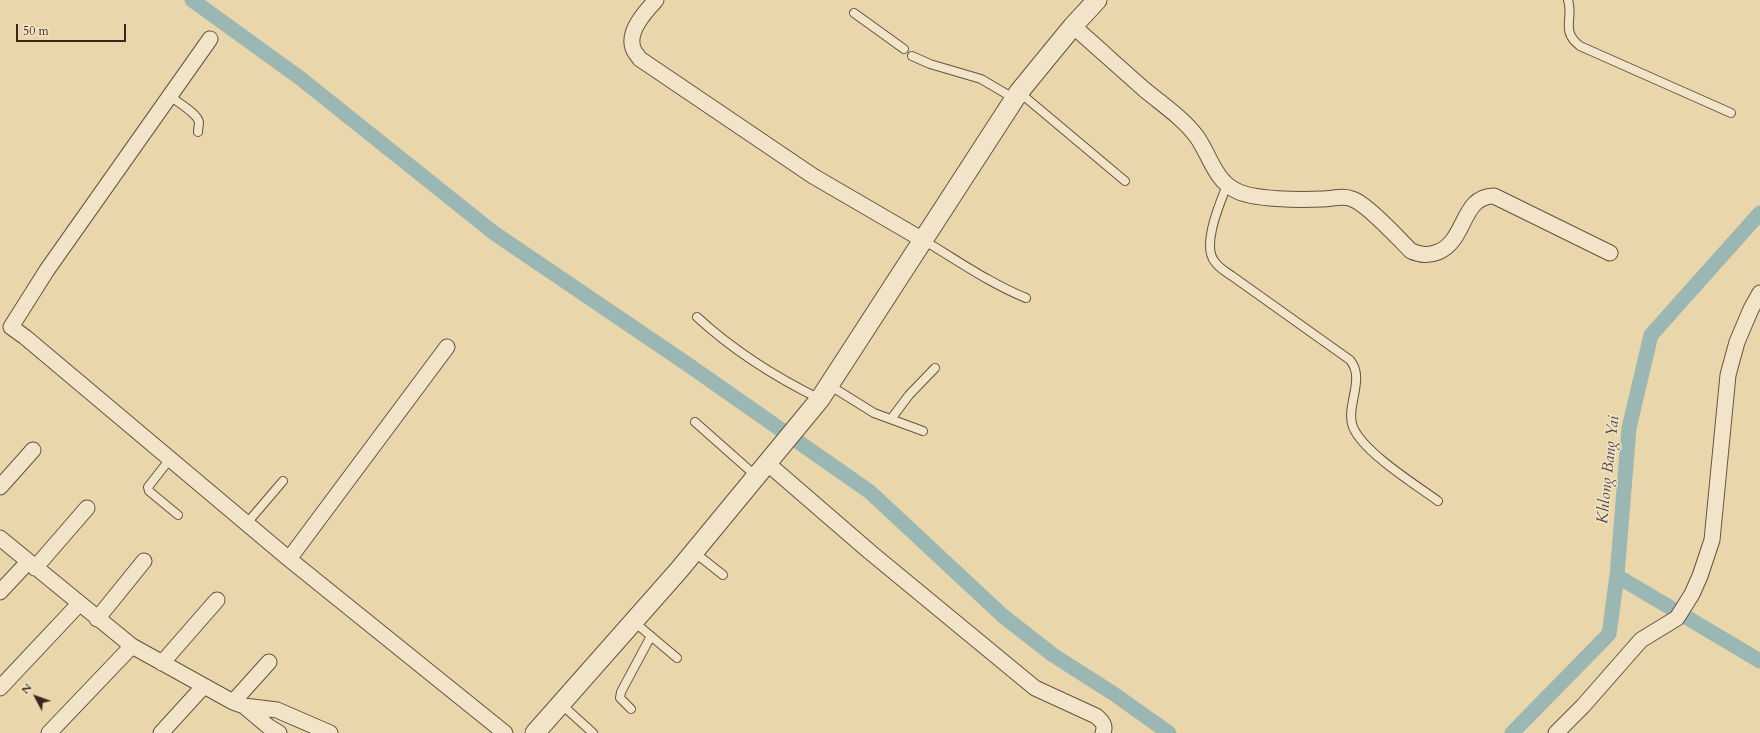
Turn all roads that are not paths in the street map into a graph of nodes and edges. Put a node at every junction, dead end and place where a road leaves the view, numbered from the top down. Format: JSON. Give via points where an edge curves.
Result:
{"nodes":[{"id":1,"x":656,"y":0,"type":"edge"},
{"id":2,"x":1098,"y":0,"type":"edge"},
{"id":3,"x":1568,"y":0,"type":"edge"},
{"id":4,"x":854,"y":13,"type":"dead end"},
{"id":5,"x":1073,"y":26,"type":"junction"},
{"id":6,"x":210,"y":39,"type":"dead end"},
{"id":7,"x":904,"y":49,"type":"dead end"},
{"id":8,"x":912,"y":56,"type":"dead end"},
{"id":9,"x":1017,"y":95,"type":"junction"},
{"id":10,"x":170,"y":96,"type":"junction"},
{"id":11,"x":1731,"y":113,"type":"dead end"},
{"id":12,"x":198,"y":132,"type":"dead end"},
{"id":13,"x":1125,"y":181,"type":"dead end"},
{"id":14,"x":1227,"y":185,"type":"junction"},
{"id":15,"x":924,"y":240,"type":"junction"},
{"id":16,"x":1610,"y":253,"type":"dead end"},
{"id":17,"x":1760,"y":293,"type":"edge"},
{"id":18,"x":1026,"y":298,"type":"dead end"},
{"id":19,"x":697,"y":317,"type":"dead end"},
{"id":20,"x":447,"y":346,"type":"dead end"},
{"id":21,"x":935,"y":368,"type":"dead end"},
{"id":22,"x":821,"y":397,"type":"junction"},
{"id":23,"x":891,"y":419,"type":"junction"},
{"id":24,"x":694,"y":422,"type":"dead end"},
{"id":25,"x":923,"y":431,"type":"dead end"},
{"id":26,"x":33,"y":450,"type":"dead end"},
{"id":27,"x":170,"y":459,"type":"junction"},
{"id":28,"x":762,"y":470,"type":"junction"},
{"id":29,"x":284,"y":481,"type":"dead end"},
{"id":30,"x":0,"y":487,"type":"edge"},
{"id":31,"x":1438,"y":500,"type":"dead end"},
{"id":32,"x":87,"y":508,"type":"dead end"},
{"id":33,"x":178,"y":515,"type":"dead end"},
{"id":34,"x":247,"y":524,"type":"junction"},
{"id":35,"x":0,"y":538,"type":"edge"},
{"id":36,"x":694,"y":552,"type":"junction"},
{"id":37,"x":289,"y":559,"type":"junction"},
{"id":38,"x":144,"y":561,"type":"dead end"},
{"id":39,"x":32,"y":565,"type":"junction"},
{"id":40,"x":723,"y":575,"type":"dead end"},
{"id":41,"x":0,"y":592,"type":"edge"},
{"id":42,"x":217,"y":600,"type":"dead end"},
{"id":43,"x":79,"y":604,"type":"junction"},
{"id":44,"x":97,"y":619,"type":"junction"},
{"id":45,"x":633,"y":622,"type":"junction"},
{"id":46,"x":651,"y":636,"type":"junction"},
{"id":47,"x":132,"y":646,"type":"junction"},
{"id":48,"x":677,"y":658,"type":"dead end"},
{"id":49,"x":269,"y":662,"type":"dead end"},
{"id":50,"x":162,"y":663,"type":"junction"},
{"id":51,"x":203,"y":687,"type":"junction"},
{"id":52,"x":0,"y":688,"type":"edge"},
{"id":53,"x":239,"y":704,"type":"junction"},
{"id":54,"x":561,"y":704,"type":"junction"},
{"id":55,"x":277,"y":710,"type":"junction"},
{"id":56,"x":631,"y":710,"type":"dead end"},
{"id":57,"x":271,"y":731,"type":"edge"},
{"id":58,"x":49,"y":733,"type":"edge"},
{"id":59,"x":161,"y":733,"type":"edge"},
{"id":60,"x":330,"y":733,"type":"edge"},
{"id":61,"x":505,"y":733,"type":"edge"},
{"id":62,"x":535,"y":733,"type":"edge"},
{"id":63,"x":593,"y":733,"type":"edge"},
{"id":64,"x":1103,"y":733,"type":"edge"},
{"id":65,"x":1556,"y":733,"type":"edge"}],
"edges":[{"from":1,"to":15,"type":"street","via":[[633,33],[632,47],[640,59],[813,176]]},
{"from":2,"to":5,"type":"street"},
{"from":3,"to":11,"type":"lane","via":[[1570,34],[1573,41],[1580,46]]},
{"from":4,"to":7,"type":"lane"},
{"from":5,"to":9,"type":"street"},
{"from":5,"to":14,"type":"street","via":[[1184,123],[1196,136]]},
{"from":6,"to":10,"type":"street"},
{"from":8,"to":9,"type":"lane","via":[[981,79]]},
{"from":9,"to":13,"type":"lane"},
{"from":9,"to":15,"type":"street"},
{"from":10,"to":12,"type":"lane","via":[[196,118],[199,122]]},
{"from":10,"to":27,"type":"street","via":[[47,270],[11,327]]},
{"from":14,"to":16,"type":"street","via":[[1235,191],[1255,196],[1352,198],[1411,251],[1426,255],[1446,249],[1478,199],[1494,196]]},
{"from":14,"to":31,"type":"lane","via":[[1209,242],[1214,262],[1350,360],[1356,372],[1351,412],[1353,427],[1358,436],[1393,470]]},
{"from":15,"to":18,"type":"lane","via":[[1006,290]]},
{"from":15,"to":22,"type":"street"},
{"from":17,"to":65,"type":"street","via":[[1737,342],[1728,375],[1712,540],[1692,594],[1677,618],[1641,640]]},
{"from":19,"to":22,"type":"lane","via":[[737,351],[790,385]]},
{"from":20,"to":37,"type":"street"},
{"from":21,"to":23,"type":"lane","via":[[909,395]]},
{"from":22,"to":23,"type":"lane"},
{"from":22,"to":28,"type":"street"},
{"from":23,"to":25,"type":"lane"},
{"from":24,"to":28,"type":"lane"},
{"from":26,"to":30,"type":"street"},
{"from":27,"to":33,"type":"lane","via":[[148,487],[149,491]]},
{"from":27,"to":34,"type":"street"},
{"from":28,"to":36,"type":"street"},
{"from":28,"to":64,"type":"street","via":[[858,542],[1034,688],[1096,716],[1103,722]]},
{"from":29,"to":34,"type":"lane"},
{"from":32,"to":39,"type":"street"},
{"from":34,"to":37,"type":"street"},
{"from":35,"to":39,"type":"street"},
{"from":36,"to":40,"type":"lane"},
{"from":36,"to":45,"type":"street"},
{"from":37,"to":61,"type":"street"},
{"from":38,"to":44,"type":"street"},
{"from":39,"to":41,"type":"street"},
{"from":39,"to":43,"type":"street"},
{"from":42,"to":50,"type":"street"},
{"from":43,"to":44,"type":"street"},
{"from":43,"to":52,"type":"street"},
{"from":44,"to":47,"type":"street"},
{"from":45,"to":46,"type":"lane"},
{"from":45,"to":54,"type":"street"},
{"from":46,"to":48,"type":"lane"},
{"from":46,"to":56,"type":"lane","via":[[621,692],[620,698]]},
{"from":47,"to":50,"type":"street"},
{"from":47,"to":58,"type":"street"},
{"from":49,"to":53,"type":"street"},
{"from":50,"to":51,"type":"street"},
{"from":51,"to":53,"type":"street"},
{"from":51,"to":59,"type":"street"},
{"from":53,"to":55,"type":"street"},
{"from":53,"to":57,"type":"street"},
{"from":54,"to":62,"type":"street"},
{"from":54,"to":63,"type":"lane"},
{"from":55,"to":57,"type":"street"},
{"from":55,"to":60,"type":"street"}]}
